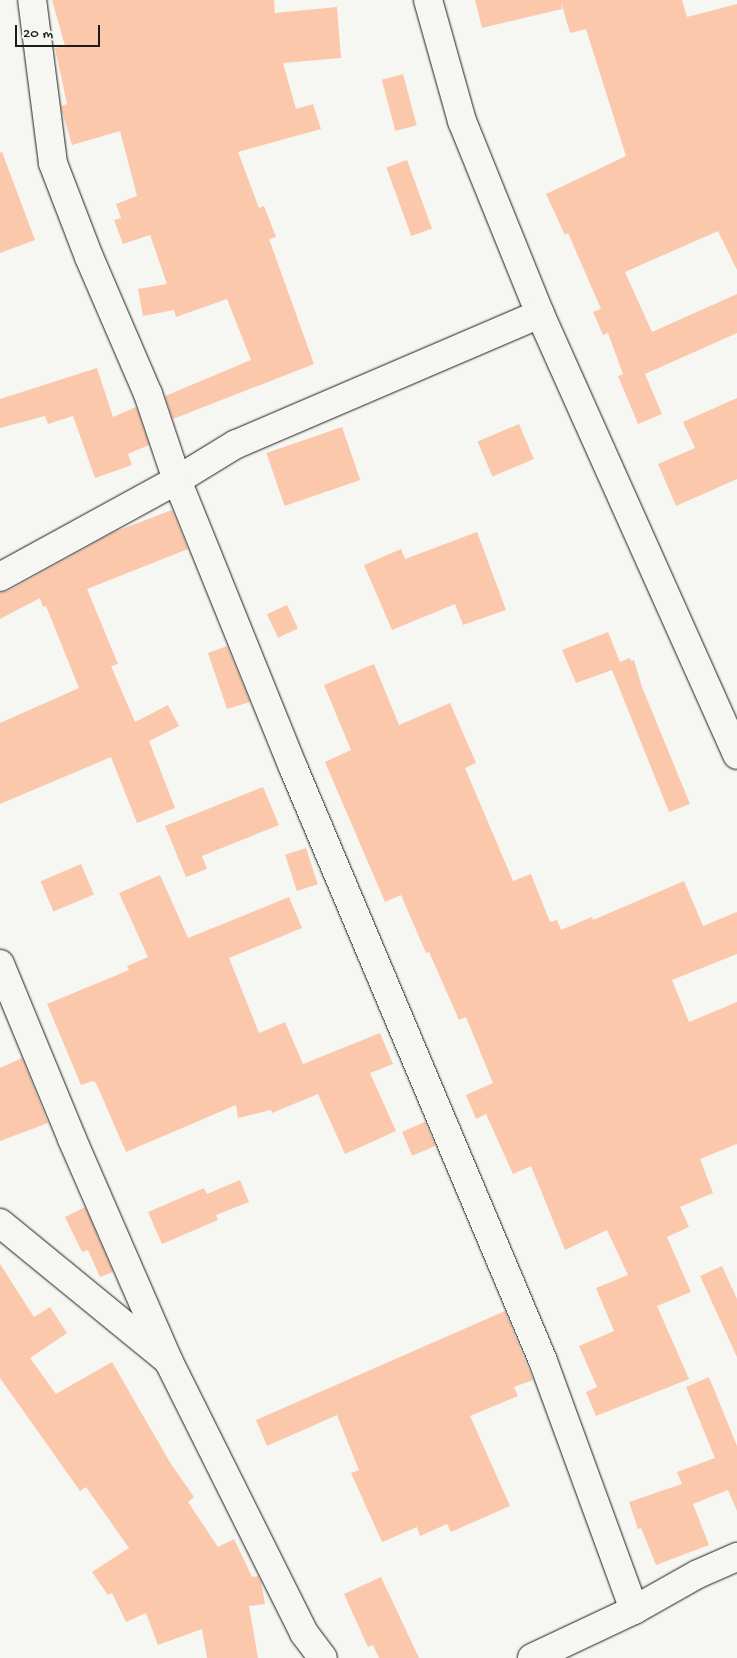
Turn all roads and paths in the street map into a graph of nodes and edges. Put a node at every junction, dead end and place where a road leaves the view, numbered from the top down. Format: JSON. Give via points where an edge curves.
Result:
{"nodes":[{"id":1,"x":32,"y":0,"type":"edge"},
{"id":2,"x":428,"y":0,"type":"edge"},
{"id":3,"x":540,"y":314,"type":"junction"},
{"id":4,"x":177,"y":480,"type":"junction"},
{"id":5,"x":0,"y":577,"type":"edge"},
{"id":6,"x":737,"y":755,"type":"edge"},
{"id":7,"x":0,"y":964,"type":"edge"},
{"id":8,"x":0,"y":1223,"type":"edge"},
{"id":9,"x":169,"y":1362,"type":"junction"},
{"id":10,"x":737,"y":1557,"type":"edge"},
{"id":11,"x":634,"y":1610,"type":"junction"},
{"id":12,"x":323,"y":1658,"type":"edge"},
{"id":13,"x":532,"y":1658,"type":"edge"}],
"edges":[{"from":1,"to":4,"type":"street","via":[[53,163],[148,394]]},
{"from":2,"to":3,"type":"street","via":[[462,121]]},
{"from":3,"to":4,"type":"street","via":[[236,444]]},
{"from":3,"to":6,"type":"street"},
{"from":4,"to":5,"type":"street"},
{"from":4,"to":11,"type":"street","via":[[293,768],[543,1361]]},
{"from":7,"to":9,"type":"street"},
{"from":8,"to":9,"type":"street"},
{"from":9,"to":12,"type":"street","via":[[304,1633]]},
{"from":10,"to":11,"type":"street","via":[[698,1574]]},
{"from":11,"to":13,"type":"street"}]}
